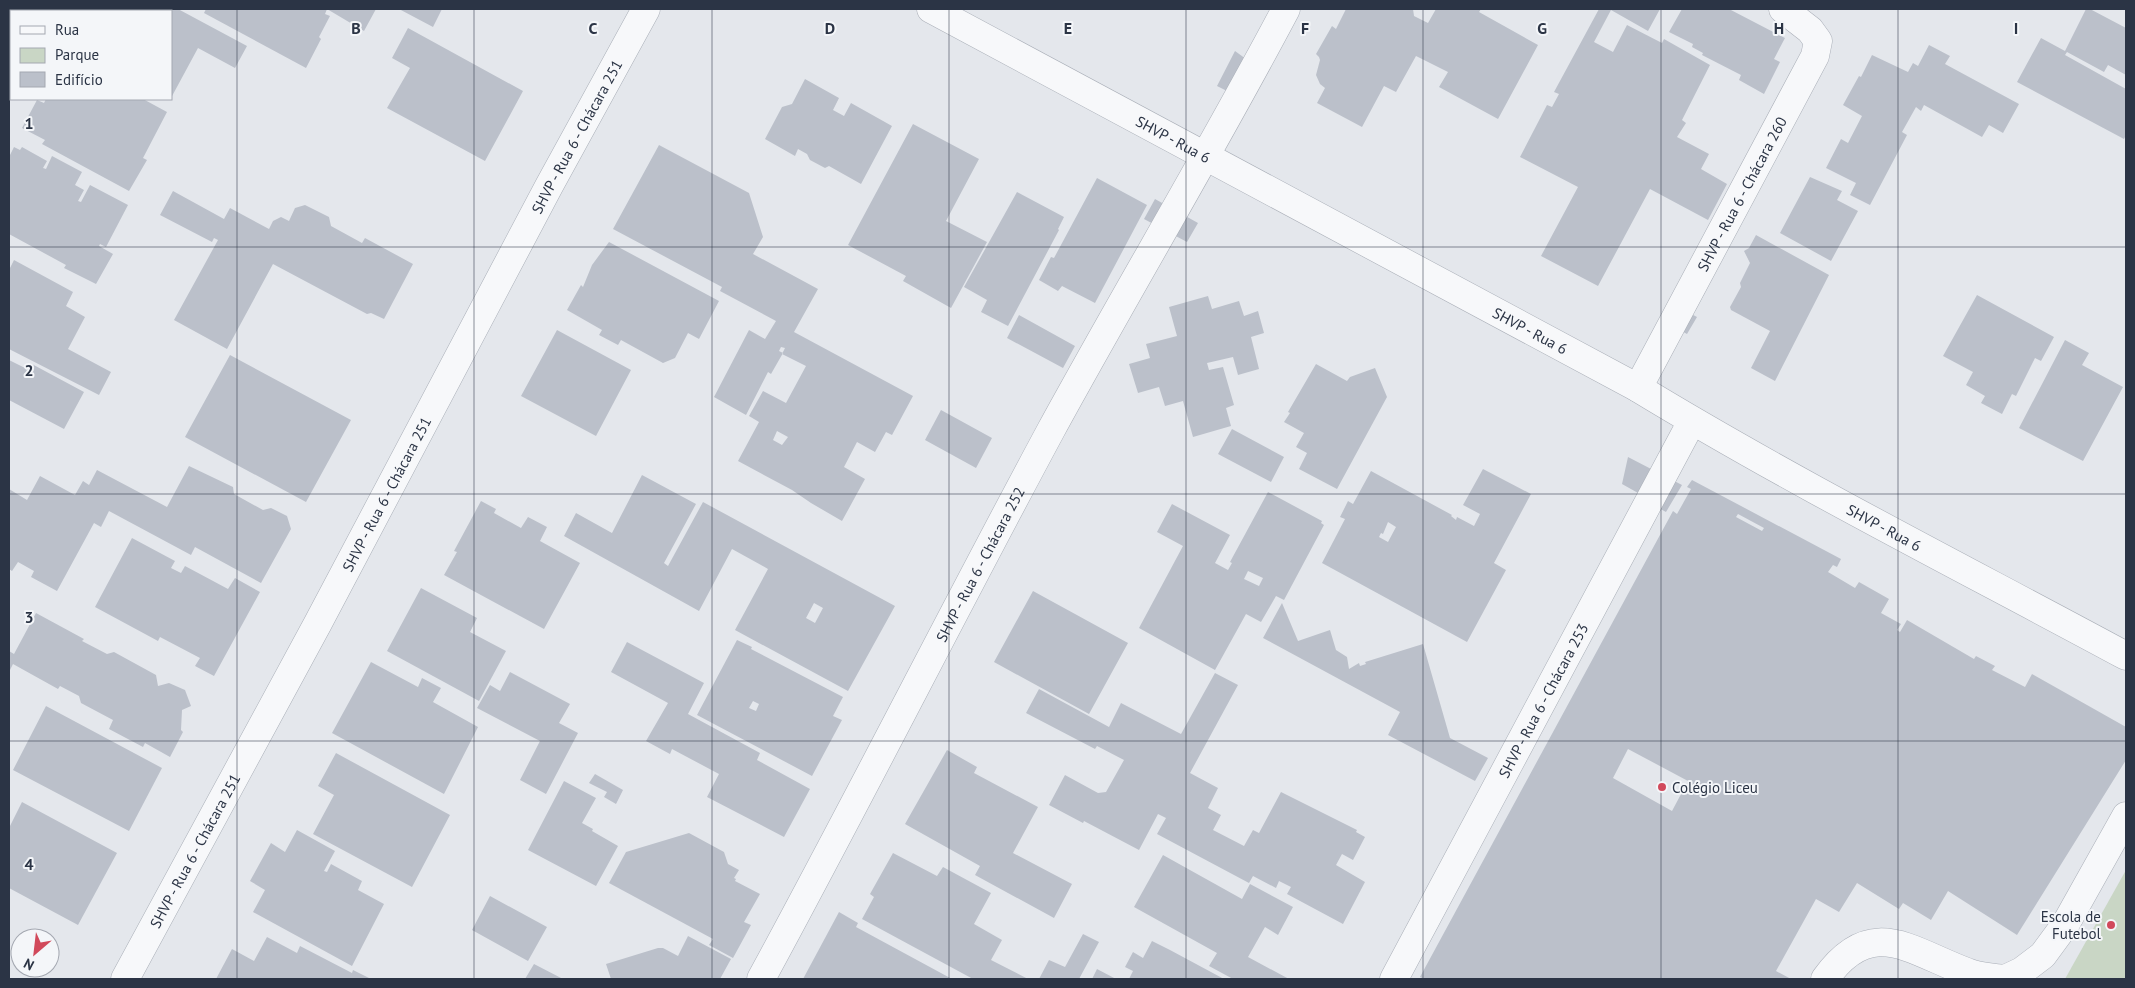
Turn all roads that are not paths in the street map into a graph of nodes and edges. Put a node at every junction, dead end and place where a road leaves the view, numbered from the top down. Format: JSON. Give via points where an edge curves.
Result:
{"nodes":[{"id":1,"x":646,"y":9,"type":"edge"},
{"id":2,"x":932,"y":9,"type":"edge"},
{"id":3,"x":1286,"y":9,"type":"edge"},
{"id":4,"x":1783,"y":9,"type":"edge"},
{"id":5,"x":1207,"y":155,"type":"junction"},
{"id":6,"x":1638,"y":388,"type":"junction"},
{"id":7,"x":1692,"y":421,"type":"junction"},
{"id":8,"x":2126,"y":656,"type":"edge"},
{"id":9,"x":2126,"y":816,"type":"edge"},
{"id":10,"x":125,"y":979,"type":"edge"},
{"id":11,"x":761,"y":979,"type":"edge"},
{"id":12,"x":1394,"y":979,"type":"edge"},
{"id":13,"x":1825,"y":979,"type":"edge"},
{"id":14,"x":2005,"y":979,"type":"edge"}],
"edges":[{"from":1,"to":10,"type":"street","name":"SHVP - Rua 6 - Chácara 251"},
{"from":2,"to":5,"type":"street","name":"SHVP - Rua 6"},
{"from":3,"to":5,"type":"street","name":"SHVP - Rua 6 - Chácara 252"},
{"from":4,"to":6,"type":"street","name":"SHVP - Rua 6 - Chácara 260","via":[[1810,30],[1818,41],[1815,56]]},
{"from":5,"to":6,"type":"street","name":"SHVP - Rua 6"},
{"from":5,"to":11,"type":"street","name":"SHVP - Rua 6 - Chácara 252","via":[[1051,430]]},
{"from":6,"to":7,"type":"street","name":"SHVP - Rua 6"},
{"from":7,"to":8,"type":"street","name":"SHVP - Rua 6"},
{"from":7,"to":12,"type":"street","name":"SHVP - Rua 6 - Chácara 253"},
{"from":9,"to":14,"type":"street","via":[[2066,924],[2043,955]]},
{"from":13,"to":14,"type":"street","via":[[1850,952],[1871,942],[1889,942],[1916,949],[1968,973]]}]}
